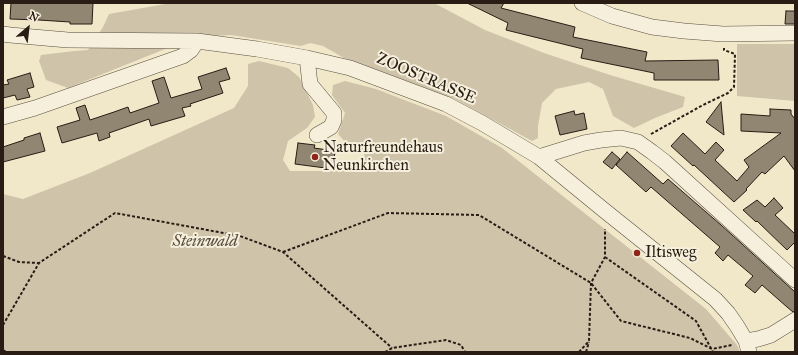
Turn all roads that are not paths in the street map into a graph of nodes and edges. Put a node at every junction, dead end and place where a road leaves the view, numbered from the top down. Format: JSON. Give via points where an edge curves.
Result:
{"nodes":[{"id":1,"x":582,"y":3,"type":"edge"},
{"id":2,"x":795,"y":33,"type":"edge"},
{"id":3,"x":3,"y":34,"type":"edge"},
{"id":4,"x":197,"y":41,"type":"junction"},
{"id":5,"x":307,"y":58,"type":"junction"},
{"id":6,"x":3,"y":117,"type":"edge"},
{"id":7,"x":318,"y":135,"type":"dead end"},
{"id":8,"x":540,"y":157,"type":"junction"},
{"id":9,"x":795,"y":280,"type":"edge"},
{"id":10,"x":795,"y":320,"type":"edge"},
{"id":11,"x":748,"y":346,"type":"edge"}],
"edges":[{"from":1,"to":2,"type":"street","via":[[612,16],[652,27],[723,34]]},
{"from":3,"to":4,"type":"street","name":"ZOOSTRASSE","via":[[68,40]]},
{"from":4,"to":5,"type":"street","name":"ZOOSTRASSE"},
{"from":4,"to":6,"type":"street","via":[[183,56]]},
{"from":5,"to":7,"type":"street","via":[[310,84],[334,114],[331,127]]},
{"from":5,"to":8,"type":"street","name":"ZOOSTRASSE","via":[[350,68],[446,104],[482,122]]},
{"from":8,"to":9,"type":"street","via":[[601,140],[621,138],[638,142],[665,162]]},
{"from":8,"to":11,"type":"street","name":"ZOOSTRASSE","via":[[715,299],[728,313]]},
{"from":10,"to":11,"type":"street"}]}
